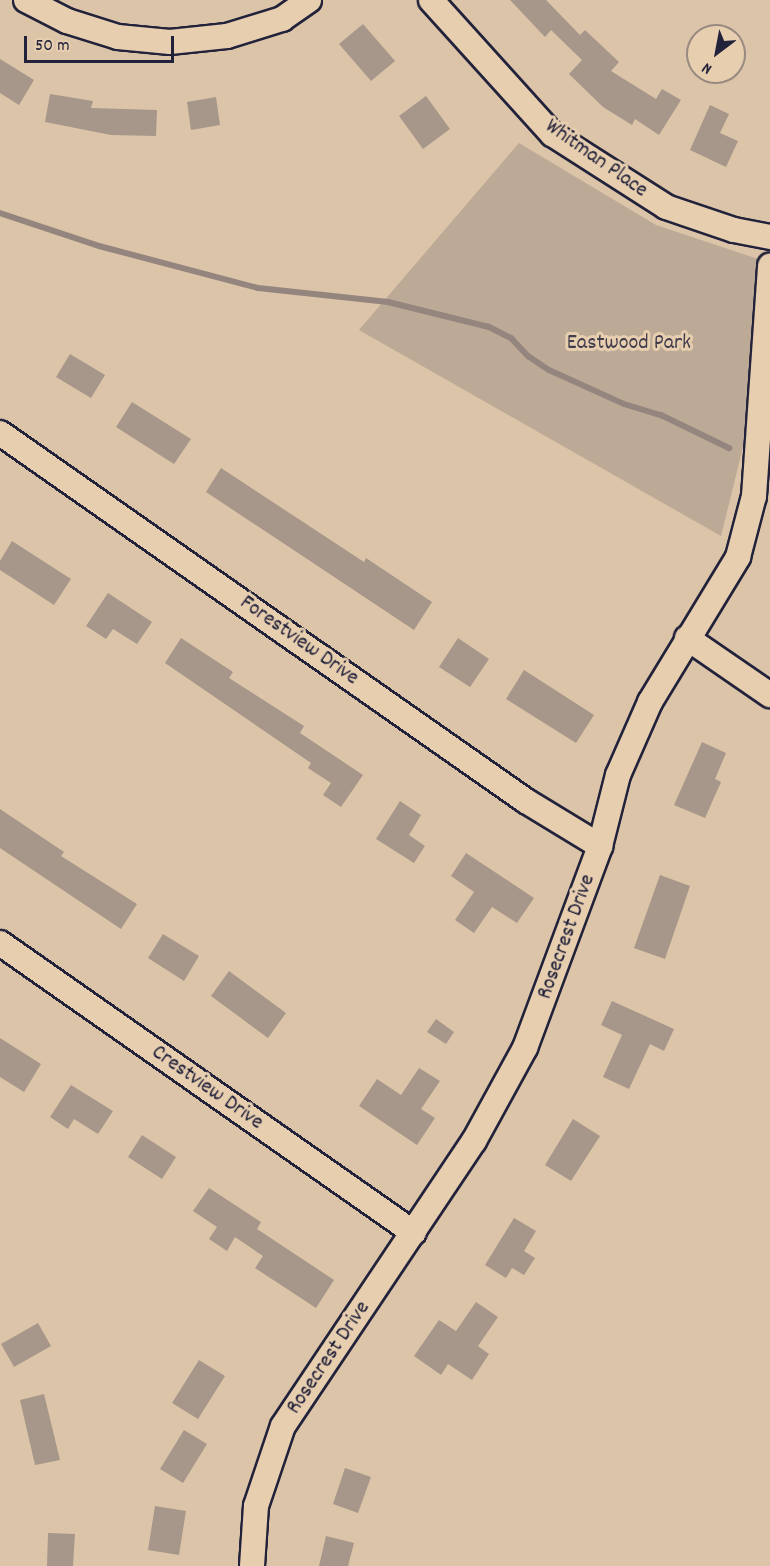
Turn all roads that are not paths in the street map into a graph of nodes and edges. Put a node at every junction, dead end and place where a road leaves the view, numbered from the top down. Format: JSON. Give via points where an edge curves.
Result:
{"nodes":[{"id":1,"x":26,"y":0,"type":"edge"},
{"id":2,"x":309,"y":0,"type":"edge"},
{"id":3,"x":431,"y":0,"type":"edge"},
{"id":4,"x":770,"y":237,"type":"edge"},
{"id":5,"x":770,"y":266,"type":"edge"},
{"id":6,"x":0,"y":433,"type":"edge"},
{"id":7,"x":687,"y":638,"type":"junction"},
{"id":8,"x":770,"y":695,"type":"edge"},
{"id":9,"x":600,"y":846,"type":"junction"},
{"id":10,"x":0,"y":943,"type":"edge"},
{"id":11,"x":414,"y":1233,"type":"junction"},
{"id":12,"x":252,"y":1566,"type":"edge"}],
"edges":[{"from":1,"to":2,"type":"street","via":[[67,21],[117,36],[170,42],[227,36],[282,18]]},
{"from":3,"to":4,"type":"street","name":"Whitman Place","via":[[552,134],[666,207],[734,230]]},
{"from":5,"to":7,"type":"street","name":"Rosecrest Drive","via":[[754,496],[738,557]]},
{"from":6,"to":9,"type":"street","name":"Forestview Drive","via":[[526,801]]},
{"from":7,"to":8,"type":"street"},
{"from":7,"to":9,"type":"street","name":"Rosecrest Drive","via":[[650,702],[618,775]]},
{"from":9,"to":11,"type":"street","name":"Rosecrest Drive","via":[[525,1048],[474,1141]]},
{"from":10,"to":11,"type":"street","name":"Crestview Drive"},
{"from":11,"to":12,"type":"street","name":"Rosecrest Drive","via":[[284,1426],[255,1506]]}]}
